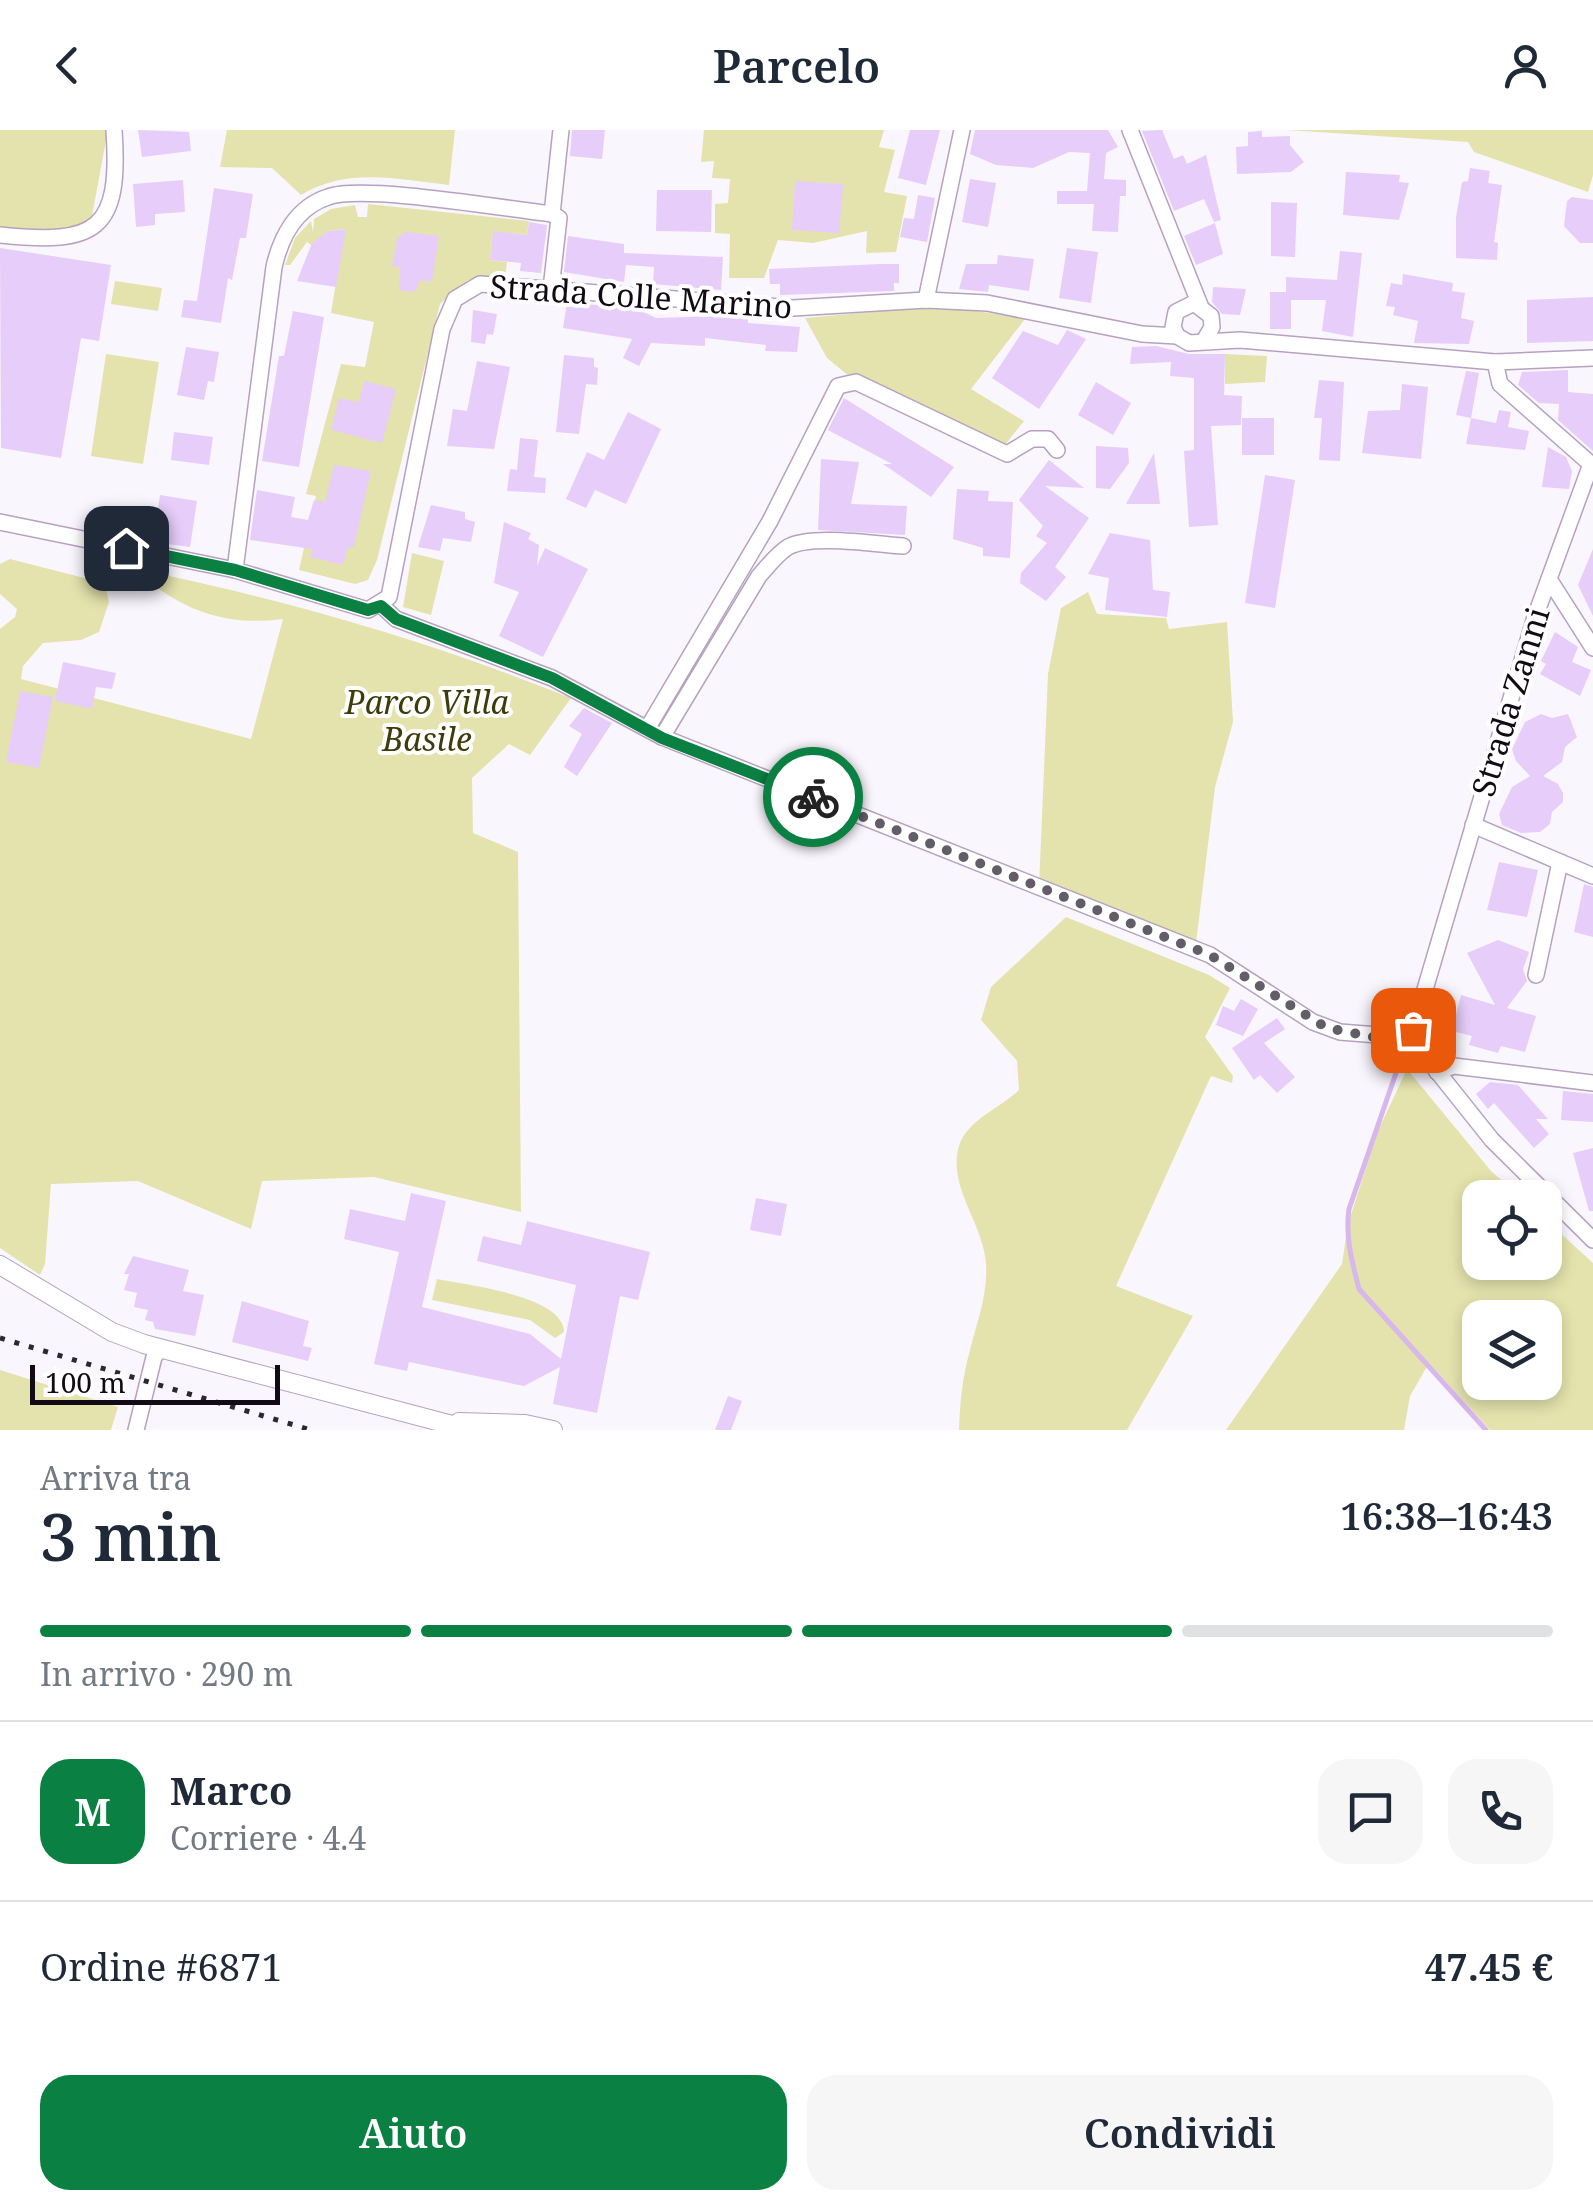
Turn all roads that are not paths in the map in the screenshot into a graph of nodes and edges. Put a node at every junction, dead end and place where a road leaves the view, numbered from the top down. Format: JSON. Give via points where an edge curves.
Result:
{"nodes":[{"id":1,"x":114,"y":130,"type":"edge"},
{"id":2,"x":561,"y":130,"type":"edge"},
{"id":3,"x":962,"y":130,"type":"edge"},
{"id":4,"x":1130,"y":130,"type":"edge"},
{"id":5,"x":552,"y":214,"type":"junction"},
{"id":6,"x":0,"y":234,"type":"edge"},
{"id":7,"x":550,"y":289,"type":"junction"},
{"id":8,"x":926,"y":300,"type":"junction"},
{"id":9,"x":1200,"y":304,"type":"junction"},
{"id":10,"x":1212,"y":323,"type":"junction"},
{"id":11,"x":1178,"y":336,"type":"junction"},
{"id":12,"x":1205,"y":339,"type":"junction"},
{"id":13,"x":1240,"y":340,"type":"junction"},
{"id":14,"x":1593,"y":358,"type":"edge"},
{"id":15,"x":1495,"y":362,"type":"junction"},
{"id":16,"x":1057,"y":450,"type":"dead end"},
{"id":17,"x":1592,"y":465,"type":"edge"},
{"id":18,"x":0,"y":522,"type":"edge"},
{"id":19,"x":902,"y":546,"type":"dead end"},
{"id":20,"x":235,"y":570,"type":"junction"},
{"id":21,"x":1550,"y":580,"type":"junction"},
{"id":22,"x":381,"y":606,"type":"junction"},
{"id":23,"x":1593,"y":648,"type":"edge"},
{"id":24,"x":655,"y":734,"type":"junction"},
{"id":25,"x":1473,"y":825,"type":"junction"},
{"id":26,"x":1560,"y":862,"type":"junction"},
{"id":27,"x":1593,"y":876,"type":"edge"},
{"id":28,"x":1536,"y":975,"type":"dead end"},
{"id":29,"x":1411,"y":1038,"type":"junction"},
{"id":30,"x":1437,"y":1072,"type":"junction"},
{"id":31,"x":1593,"y":1083,"type":"edge"},
{"id":32,"x":1593,"y":1240,"type":"edge"},
{"id":33,"x":0,"y":1265,"type":"edge"},
{"id":34,"x":157,"y":1352,"type":"junction"},
{"id":35,"x":448,"y":1422,"type":"junction"},
{"id":36,"x":136,"y":1430,"type":"edge"},
{"id":37,"x":472,"y":1430,"type":"edge"},
{"id":38,"x":554,"y":1430,"type":"edge"}],
"edges":[{"from":1,"to":6,"type":"street","via":[[118,178],[108,212],[91,228],[56,240]]},
{"from":2,"to":5,"type":"street"},
{"from":3,"to":8,"type":"street"},
{"from":4,"to":9,"type":"street"},
{"from":5,"to":7,"type":"street","via":[[558,218]]},
{"from":5,"to":20,"type":"street","via":[[350,192],[316,202],[294,220],[274,267]]},
{"from":7,"to":8,"type":"street","name":"Strada Colle Marino","via":[[792,308]]},
{"from":7,"to":22,"type":"street","name":"Strada Colle Marino","via":[[480,284],[451,307],[389,597]]},
{"from":8,"to":11,"type":"street","name":"Strada Colle Marino"},
{"from":9,"to":10,"type":"street"},
{"from":9,"to":11,"type":"street","via":[[1176,312]]},
{"from":10,"to":12,"type":"street"},
{"from":10,"to":13,"type":"street"},
{"from":11,"to":12,"type":"street","via":[[1190,343]]},
{"from":12,"to":13,"type":"street"},
{"from":13,"to":15,"type":"street"},
{"from":14,"to":15,"type":"street"},
{"from":15,"to":17,"type":"street","via":[[1500,384]]},
{"from":16,"to":24,"type":"street","via":[[1048,440],[1032,439],[1007,454],[856,382],[838,386]]},
{"from":17,"to":21,"type":"street","name":"Strada Zanni"},
{"from":18,"to":20,"type":"street"},
{"from":19,"to":24,"type":"street","via":[[816,542],[792,545],[774,558]]},
{"from":20,"to":22,"type":"street","via":[[368,610]]},
{"from":21,"to":23,"type":"street","name":"Strada Zanni"},
{"from":21,"to":25,"type":"street","name":"Strada Zanni"},
{"from":22,"to":24,"type":"street","via":[[396,619],[552,678]]},
{"from":24,"to":29,"type":"street","via":[[1210,955],[1313,1022],[1340,1032]]},
{"from":25,"to":26,"type":"street","name":"Strada Zanni"},
{"from":25,"to":29,"type":"street","name":"Strada Zanni"},
{"from":26,"to":27,"type":"street","name":"Strada Zanni"},
{"from":26,"to":28,"type":"street"},
{"from":29,"to":30,"type":"street"},
{"from":30,"to":31,"type":"street","via":[[1454,1066]]},
{"from":30,"to":32,"type":"street","via":[[1492,1140]]},
{"from":33,"to":34,"type":"street"},
{"from":34,"to":35,"type":"street"},
{"from":34,"to":36,"type":"street"},
{"from":35,"to":37,"type":"street"},
{"from":35,"to":38,"type":"street"}]}
